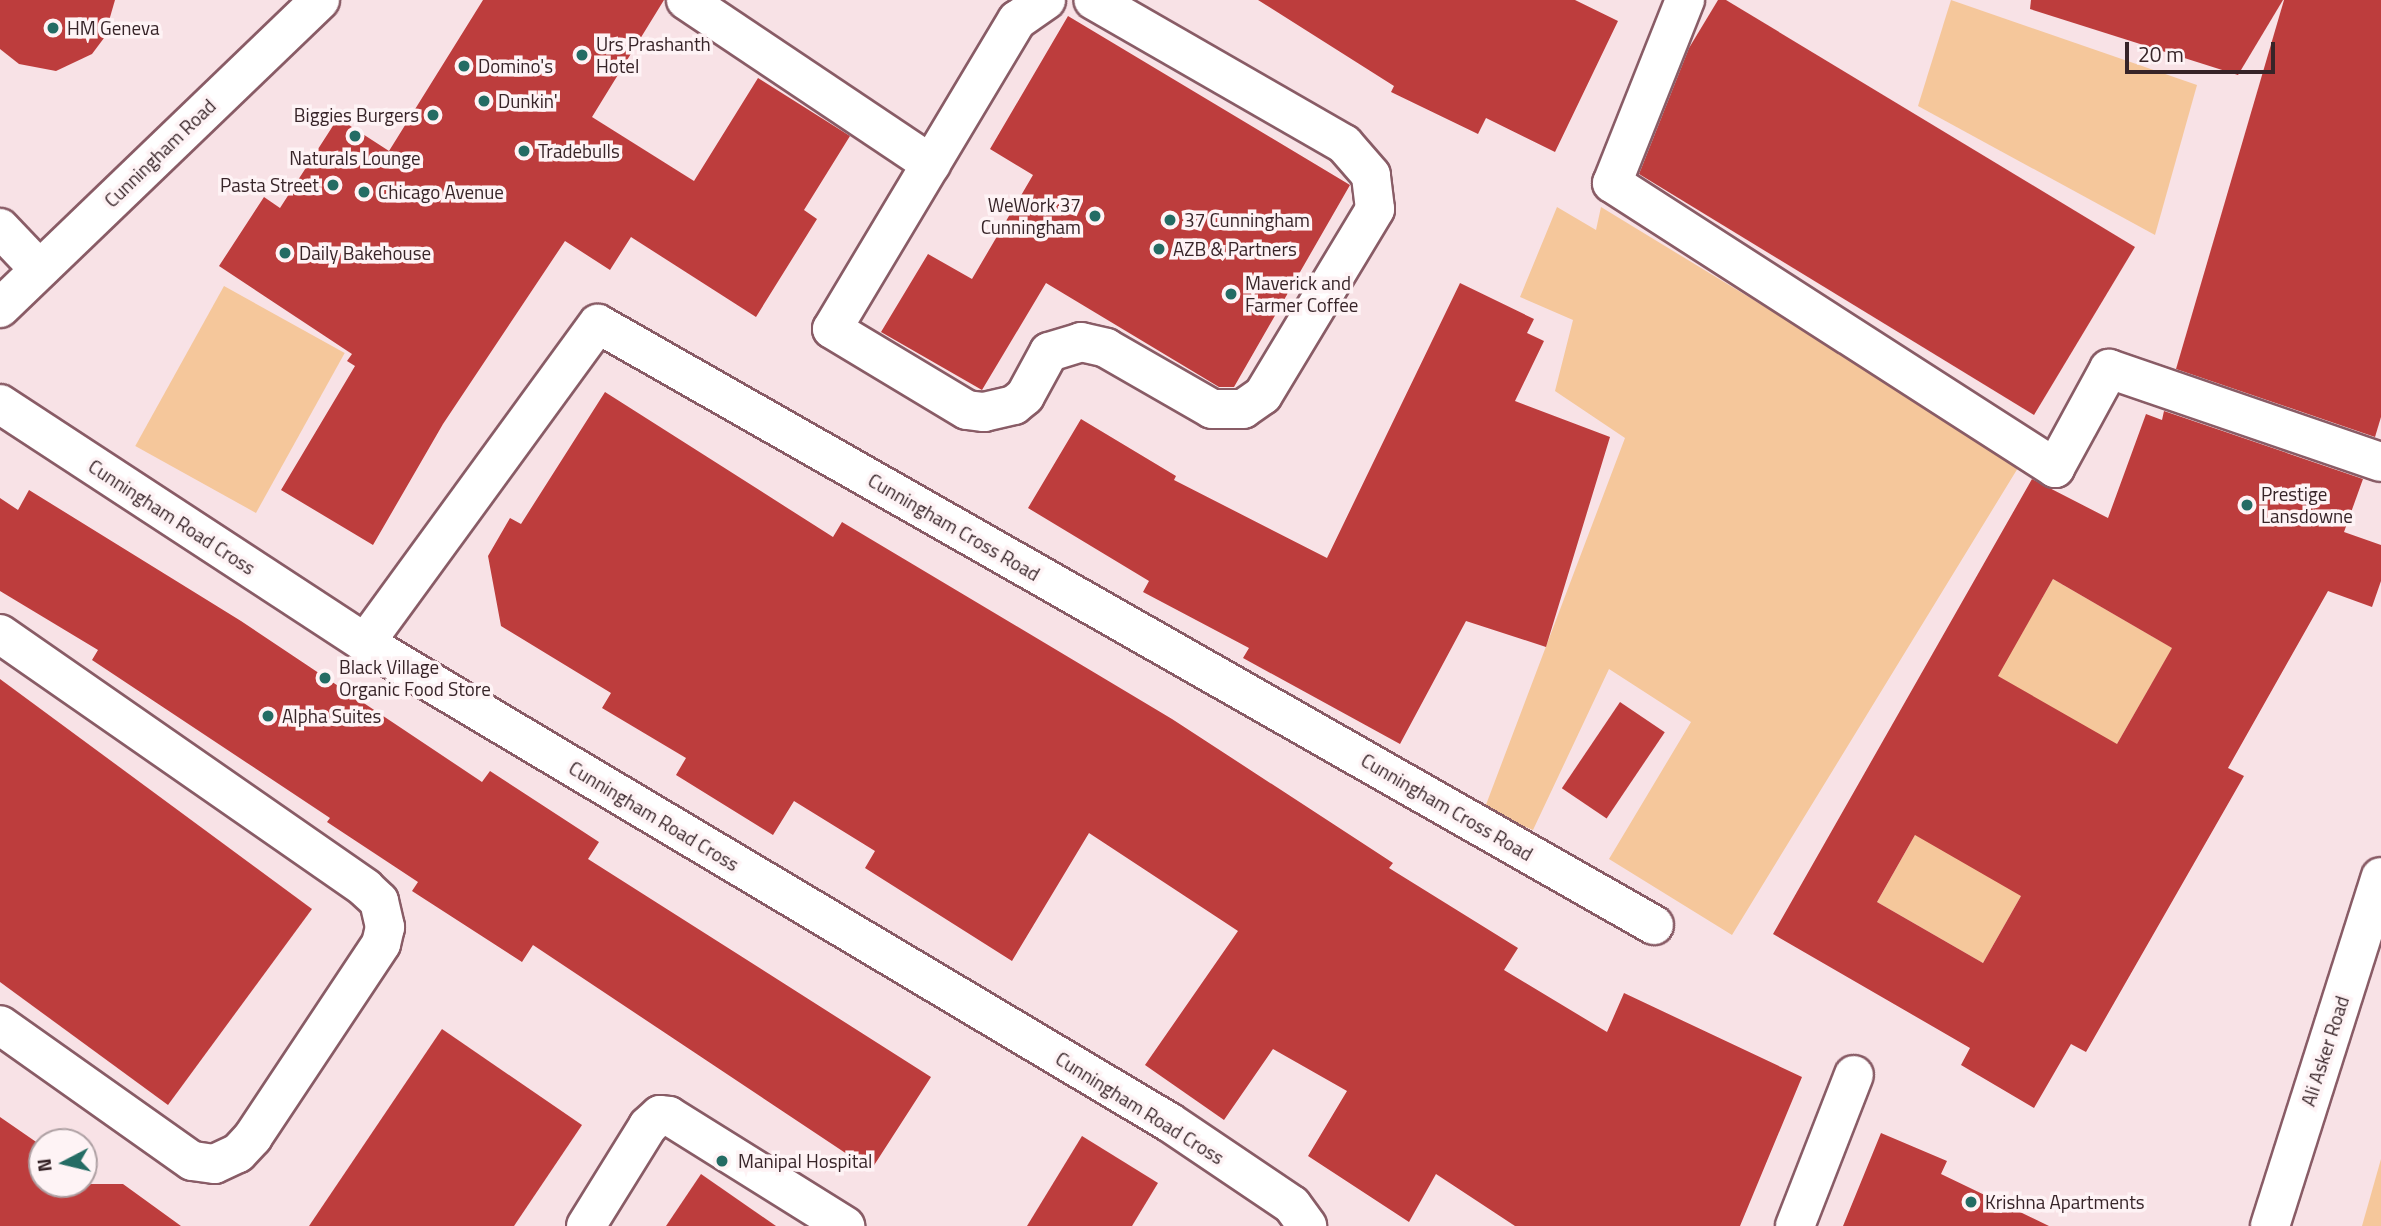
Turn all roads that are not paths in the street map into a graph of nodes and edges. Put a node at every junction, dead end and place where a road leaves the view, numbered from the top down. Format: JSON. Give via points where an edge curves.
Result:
{"nodes":[{"id":1,"x":320,"y":0,"type":"edge"},
{"id":2,"x":686,"y":0,"type":"edge"},
{"id":3,"x":1046,"y":0,"type":"edge"},
{"id":4,"x":1094,"y":0,"type":"edge"},
{"id":5,"x":1685,"y":0,"type":"edge"},
{"id":6,"x":931,"y":164,"type":"junction"},
{"id":7,"x":0,"y":228,"type":"edge"},
{"id":8,"x":39,"y":269,"type":"junction"},
{"id":9,"x":0,"y":308,"type":"edge"},
{"id":10,"x":0,"y":404,"type":"edge"},
{"id":11,"x":2381,"y":462,"type":"edge"},
{"id":12,"x":0,"y":634,"type":"edge"},
{"id":13,"x":365,"y":643,"type":"junction"},
{"id":14,"x":2381,"y":877,"type":"edge"},
{"id":15,"x":1654,"y":925,"type":"dead end"},
{"id":16,"x":0,"y":1025,"type":"edge"},
{"id":17,"x":1854,"y":1075,"type":"dead end"},
{"id":18,"x":586,"y":1226,"type":"edge"},
{"id":19,"x":845,"y":1226,"type":"edge"},
{"id":20,"x":1307,"y":1226,"type":"edge"},
{"id":21,"x":1795,"y":1226,"type":"edge"},
{"id":22,"x":2270,"y":1226,"type":"edge"}],
"edges":[{"from":1,"to":8,"type":"street","name":"Cunningham Road"},
{"from":2,"to":6,"type":"street"},
{"from":3,"to":6,"type":"street","via":[[1017,20]]},
{"from":4,"to":6,"type":"street","via":[[1344,144],[1371,175],[1375,209],[1266,361],[1254,404],[1243,409],[1212,409],[1106,348],[1082,342],[1049,352],[1014,405],[984,412],[967,410],[832,329]]},
{"from":5,"to":11,"type":"street","via":[[1612,183],[2056,468],[2109,369]]},
{"from":7,"to":8,"type":"street"},
{"from":8,"to":9,"type":"street","name":"Cunningham Road"},
{"from":10,"to":13,"type":"street","name":"Cunningham Road Cross"},
{"from":12,"to":16,"type":"street","via":[[365,888],[379,901],[385,927],[381,944],[253,1137],[238,1153],[214,1164],[192,1161]]},
{"from":13,"to":15,"type":"street","name":"Cunningham Cross Road","via":[[598,324]]},
{"from":13,"to":20,"type":"street","name":"Cunningham Road Cross","via":[[1169,1122],[1292,1205]]},
{"from":14,"to":22,"type":"street","name":"Ali Asker Road"},
{"from":17,"to":21,"type":"street"},
{"from":18,"to":19,"type":"street","via":[[648,1126],[660,1115],[669,1116]]}]}
